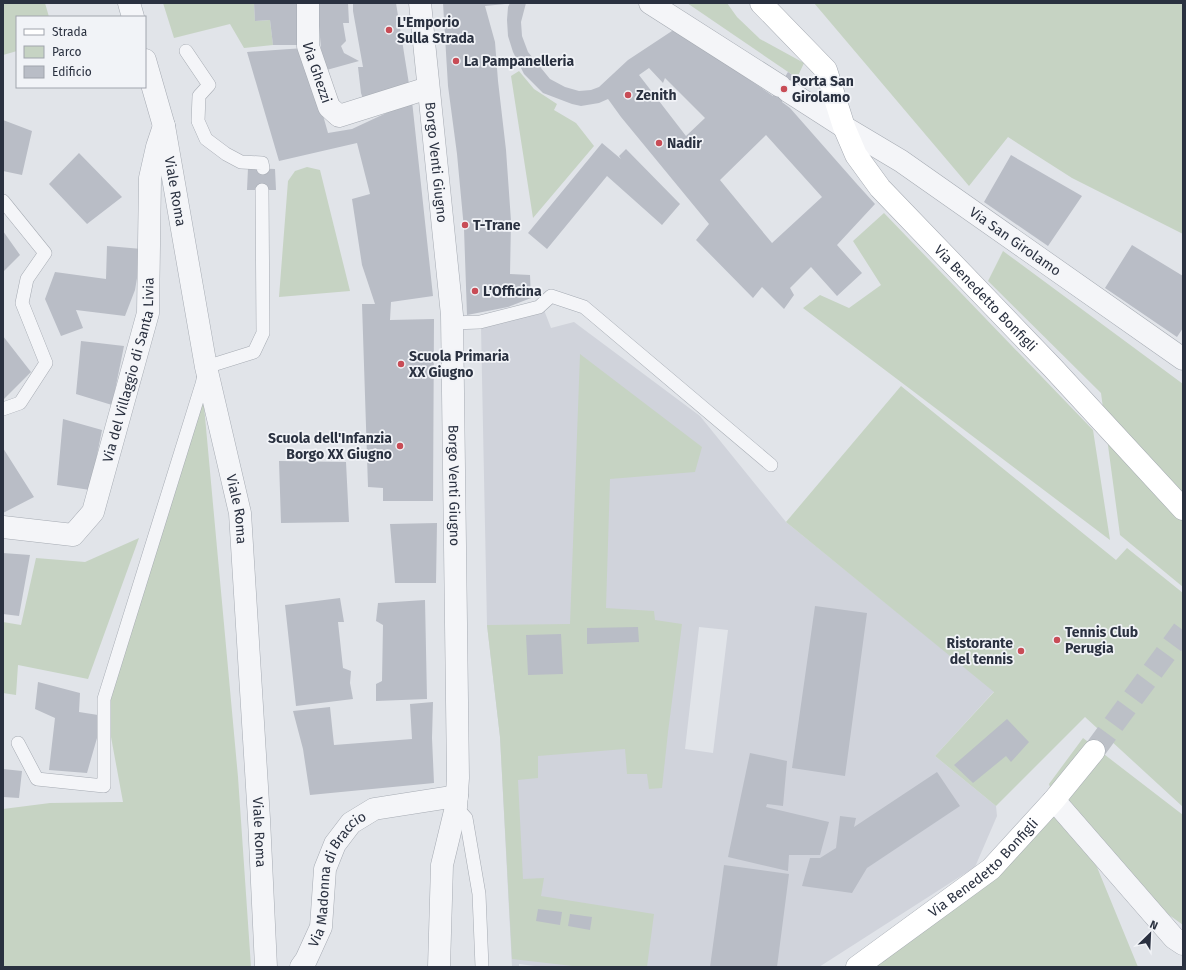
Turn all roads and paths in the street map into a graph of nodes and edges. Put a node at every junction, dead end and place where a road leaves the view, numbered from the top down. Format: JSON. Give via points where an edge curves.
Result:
{"nodes":[{"id":1,"x":129,"y":3,"type":"edge"},
{"id":2,"x":308,"y":3,"type":"edge"},
{"id":3,"x":420,"y":3,"type":"edge"},
{"id":4,"x":650,"y":3,"type":"edge"},
{"id":5,"x":761,"y":3,"type":"edge"},
{"id":6,"x":133,"y":16,"type":"edge"},
{"id":7,"x":186,"y":51,"type":"dead end"},
{"id":8,"x":146,"y":63,"type":"edge"},
{"id":9,"x":428,"y":88,"type":"junction"},
{"id":10,"x":164,"y":126,"type":"junction"},
{"id":11,"x":844,"y":127,"type":"junction"},
{"id":12,"x":262,"y":168,"type":"dead end"},
{"id":13,"x":262,"y":190,"type":"dead end"},
{"id":14,"x":3,"y":201,"type":"edge"},
{"id":15,"x":452,"y":324,"type":"junction"},
{"id":16,"x":1183,"y":359,"type":"edge"},
{"id":17,"x":206,"y":367,"type":"junction"},
{"id":18,"x":3,"y":409,"type":"edge"},
{"id":19,"x":771,"y":465,"type":"dead end"},
{"id":20,"x":1183,"y":509,"type":"edge"},
{"id":21,"x":3,"y":528,"type":"edge"},
{"id":22,"x":18,"y":743,"type":"dead end"},
{"id":23,"x":1094,"y":751,"type":"tunnel mouth"},
{"id":24,"x":1054,"y":800,"type":"junction"},
{"id":25,"x":456,"y":802,"type":"junction"},
{"id":26,"x":1183,"y":944,"type":"edge"},
{"id":27,"x":266,"y":967,"type":"edge"},
{"id":28,"x":301,"y":967,"type":"edge"},
{"id":29,"x":439,"y":967,"type":"edge"},
{"id":30,"x":482,"y":967,"type":"edge"},
{"id":31,"x":857,"y":967,"type":"edge"}],
"edges":[{"from":1,"to":6,"type":"street"},
{"from":2,"to":9,"type":"street","name":"Via Ghezzi","via":[[308,46],[329,107],[339,116]]},
{"from":3,"to":9,"type":"street","name":"Borgo Venti Giugno"},
{"from":4,"to":11,"type":"street"},
{"from":5,"to":11,"type":"main road","name":"Via Benedetto Bonfigli","via":[[826,70]]},
{"from":7,"to":12,"type":"lane","via":[[209,85],[199,96],[198,121],[206,139],[241,162],[262,163]]},
{"from":8,"to":10,"type":"street","name":"Viale Roma"},
{"from":9,"to":15,"type":"street","name":"Borgo Venti Giugno"},
{"from":10,"to":17,"type":"street","name":"Viale Roma"},
{"from":10,"to":21,"type":"street","name":"Via del Villaggio di Santa Livia","via":[[150,178],[148,313],[93,512],[74,536]]},
{"from":11,"to":16,"type":"street","name":"Via San Girolamo","via":[[901,161]]},
{"from":11,"to":20,"type":"main road","name":"Via Benedetto Bonfigli","via":[[856,155],[880,188],[1052,367]]},
{"from":13,"to":17,"type":"lane","via":[[263,333],[254,352]]},
{"from":14,"to":18,"type":"lane","via":[[45,253],[27,279],[22,303],[46,363],[20,403]]},
{"from":15,"to":19,"type":"lane","via":[[480,322],[539,307],[551,296],[584,307]]},
{"from":15,"to":25,"type":"street","name":"Borgo Venti Giugno","via":[[458,762]]},
{"from":17,"to":22,"type":"lane","via":[[104,699],[104,786],[37,779]]},
{"from":17,"to":27,"type":"street","name":"Viale Roma","via":[[240,513]]},
{"from":23,"to":24,"type":"main road","name":"Via Benedetto Bonfigli"},
{"from":24,"to":26,"type":"street","via":[[1174,938]]},
{"from":24,"to":31,"type":"main road","name":"Via Benedetto Bonfigli","via":[[991,869]]},
{"from":25,"to":28,"type":"street","name":"Via Madonna di Braccio","via":[[374,809],[351,823],[335,844],[325,869],[321,927]]},
{"from":25,"to":29,"type":"street","name":"Borgo Venti Giugno","via":[[442,865]]},
{"from":25,"to":30,"type":"lane","via":[[466,818],[479,894]]}]}
